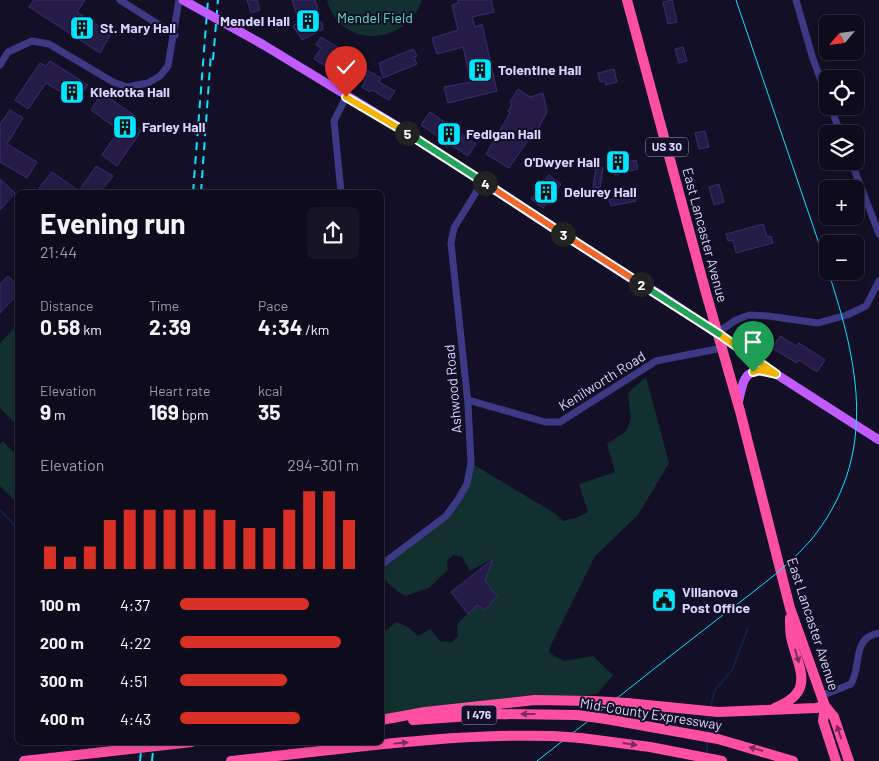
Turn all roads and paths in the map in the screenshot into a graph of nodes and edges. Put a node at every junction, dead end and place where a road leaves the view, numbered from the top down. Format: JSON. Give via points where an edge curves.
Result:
{"nodes":[{"id":1,"x":120,"y":0,"type":"edge"},
{"id":2,"x":181,"y":0,"type":"edge"},
{"id":3,"x":627,"y":0,"type":"edge"},
{"id":4,"x":796,"y":0,"type":"edge"},
{"id":5,"x":175,"y":35,"type":"junction"},
{"id":6,"x":0,"y":65,"type":"edge"},
{"id":7,"x":819,"y":76,"type":"edge"},
{"id":8,"x":346,"y":97,"type":"junction"},
{"id":9,"x":854,"y":170,"type":"edge"},
{"id":10,"x":483,"y":181,"type":"junction"},
{"id":11,"x":341,"y":190,"type":"edge"},
{"id":12,"x":879,"y":234,"type":"edge"},
{"id":13,"x":879,"y":281,"type":"edge"},
{"id":14,"x":717,"y":334,"type":"junction"},
{"id":15,"x":722,"y":348,"type":"junction"},
{"id":16,"x":776,"y":374,"type":"junction"},
{"id":17,"x":468,"y":400,"type":"junction"},
{"id":18,"x":738,"y":404,"type":"junction"},
{"id":19,"x":879,"y":440,"type":"edge"},
{"id":20,"x":384,"y":563,"type":"edge"},
{"id":21,"x":790,"y":608,"type":"junction"},
{"id":22,"x":879,"y":633,"type":"edge"},
{"id":23,"x":823,"y":701,"type":"junction"},
{"id":24,"x":770,"y":710,"type":"junction"},
{"id":25,"x":384,"y":721,"type":"edge"},
{"id":26,"x":384,"y":722,"type":"edge"},
{"id":27,"x":165,"y":745,"type":"edge"},
{"id":28,"x":715,"y":760,"type":"edge"},
{"id":29,"x":24,"y":761,"type":"edge"},
{"id":30,"x":231,"y":761,"type":"edge"},
{"id":31,"x":793,"y":761,"type":"edge"},
{"id":32,"x":836,"y":761,"type":"edge"},
{"id":33,"x":849,"y":761,"type":"edge"}],
"edges":[{"from":1,"to":5,"type":"street"},
{"from":2,"to":5,"type":"street"},
{"from":2,"to":8,"type":"main road","bridge":true,"via":[[262,44]]},
{"from":3,"to":14,"type":"highway","name":"East Lancaster Avenue","number":"US 30"},
{"from":4,"to":7,"type":"street"},
{"from":5,"to":6,"type":"street","via":[[168,66],[160,76],[148,83],[126,87],[49,44],[32,41],[8,52]]},
{"from":8,"to":10,"type":"main road"},
{"from":8,"to":11,"type":"street","via":[[334,121]]},
{"from":9,"to":12,"type":"street"},
{"from":10,"to":14,"type":"main road"},
{"from":10,"to":17,"type":"street","name":"Ashwood Road","via":[[454,228],[452,243]]},
{"from":13,"to":14,"type":"street","via":[[866,306],[847,315],[818,323],[749,315]]},
{"from":14,"to":15,"type":"highway","name":"East Lancaster Avenue","number":"US 30"},
{"from":14,"to":16,"type":"main road"},
{"from":15,"to":17,"type":"street","name":"Kenilworth Road","via":[[656,361],[560,422],[545,422]]},
{"from":15,"to":18,"type":"highway","name":"East Lancaster Avenue","number":"US 30"},
{"from":16,"to":18,"type":"main road","via":[[759,370],[750,373],[744,379]]},
{"from":16,"to":19,"type":"main road"},
{"from":17,"to":20,"type":"street","name":"Ashwood Road","via":[[471,464],[467,484],[446,516]]},
{"from":18,"to":21,"type":"highway","name":"East Lancaster Avenue","number":"US 30"},
{"from":21,"to":23,"type":"highway","name":"East Lancaster Avenue","number":"US 30"},
{"from":21,"to":24,"type":"highway","one_way":true,"via":[[791,636],[802,682],[791,700]]},
{"from":22,"to":23,"type":"street","via":[[861,644],[851,684]]},
{"from":23,"to":24,"type":"highway"},
{"from":23,"to":32,"type":"highway","name":"East Lancaster Avenue","number":"US 30","via":[[823,721]]},
{"from":33,"to":23,"type":"highway","name":"East Lancaster Avenue","number":"US 30","one_way":true,"via":[[834,717]]},
{"from":24,"to":25,"type":"highway","bridge":true,"via":[[718,712],[627,703],[535,700],[425,712]]},
{"from":31,"to":26,"type":"highway","name":"Mid-County Expressway","number":"I 476","one_way":true,"bridge":true,"via":[[690,733],[576,716],[499,714]]},
{"from":27,"to":29,"type":"highway"},
{"from":30,"to":28,"type":"highway","number":"I 476","one_way":true,"bridge":true,"via":[[519,735],[581,738]]}]}
